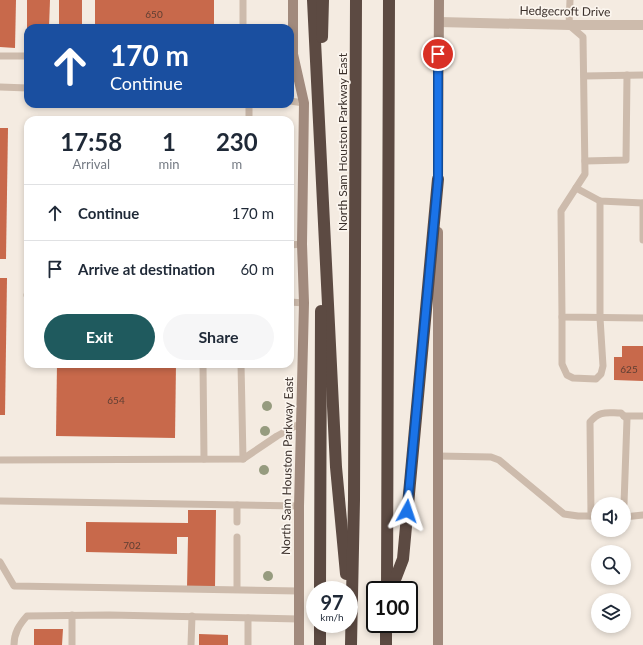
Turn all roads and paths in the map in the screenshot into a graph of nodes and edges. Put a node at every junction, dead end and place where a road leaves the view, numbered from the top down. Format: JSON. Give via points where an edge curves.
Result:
{"nodes":[{"id":1,"x":243,"y":0,"type":"edge"},
{"id":2,"x":293,"y":0,"type":"edge"},
{"id":3,"x":313,"y":0,"type":"edge"},
{"id":4,"x":323,"y":0,"type":"edge"},
{"id":5,"x":356,"y":0,"type":"edge"},
{"id":6,"x":389,"y":0,"type":"edge"},
{"id":7,"x":439,"y":0,"type":"edge"},
{"id":8,"x":570,"y":0,"type":"edge"},
{"id":9,"x":439,"y":22,"type":"junction"},
{"id":10,"x":243,"y":24,"type":"edge"},
{"id":11,"x":292,"y":24,"type":"edge"},
{"id":12,"x":569,"y":25,"type":"junction"},
{"id":13,"x":643,"y":25,"type":"edge"},
{"id":14,"x":0,"y":56,"type":"edge"},
{"id":15,"x":24,"y":56,"type":"edge"},
{"id":16,"x":294,"y":65,"type":"edge"},
{"id":17,"x":627,"y":75,"type":"junction"},
{"id":18,"x":643,"y":75,"type":"edge"},
{"id":19,"x":584,"y":76,"type":"junction"},
{"id":20,"x":0,"y":87,"type":"edge"},
{"id":21,"x":24,"y":88,"type":"edge"},
{"id":22,"x":294,"y":102,"type":"edge"},
{"id":23,"x":304,"y":103,"type":"junction"},
{"id":24,"x":585,"y":161,"type":"junction"},
{"id":25,"x":438,"y":179,"type":"junction"},
{"id":26,"x":576,"y":188,"type":"junction"},
{"id":27,"x":600,"y":201,"type":"junction"},
{"id":28,"x":643,"y":203,"type":"edge"},
{"id":29,"x":643,"y":240,"type":"edge"},
{"id":30,"x":302,"y":244,"type":"junction"},
{"id":31,"x":294,"y":245,"type":"edge"},
{"id":32,"x":294,"y":302,"type":"edge"},
{"id":33,"x":304,"y":303,"type":"junction"},
{"id":34,"x":562,"y":317,"type":"junction"},
{"id":35,"x":600,"y":318,"type":"junction"},
{"id":36,"x":643,"y":318,"type":"edge"},
{"id":37,"x":203,"y":368,"type":"edge"},
{"id":38,"x":241,"y":368,"type":"edge"},
{"id":39,"x":624,"y":416,"type":"junction"},
{"id":40,"x":643,"y":416,"type":"edge"},
{"id":41,"x":301,"y":424,"type":"junction"},
{"id":42,"x":438,"y":456,"type":"junction"},
{"id":43,"x":204,"y":459,"type":"junction"},
{"id":44,"x":243,"y":459,"type":"junction"},
{"id":45,"x":0,"y":460,"type":"edge"},
{"id":46,"x":593,"y":497,"type":"edge"},
{"id":47,"x":624,"y":497,"type":"edge"},
{"id":48,"x":0,"y":502,"type":"edge"},
{"id":49,"x":237,"y":505,"type":"junction"},
{"id":50,"x":299,"y":506,"type":"junction"},
{"id":51,"x":643,"y":515,"type":"edge"},
{"id":52,"x":591,"y":516,"type":"edge"},
{"id":53,"x":631,"y":516,"type":"edge"},
{"id":54,"x":237,"y":522,"type":"dead end"},
{"id":55,"x":237,"y":536,"type":"dead end"},
{"id":56,"x":0,"y":562,"type":"edge"},
{"id":57,"x":320,"y":581,"type":"edge"},
{"id":58,"x":346,"y":581,"type":"edge"},
{"id":59,"x":352,"y":581,"type":"edge"},
{"id":60,"x":387,"y":581,"type":"edge"},
{"id":61,"x":394,"y":581,"type":"edge"},
{"id":62,"x":237,"y":590,"type":"junction"},
{"id":63,"x":299,"y":591,"type":"junction"},
{"id":64,"x":72,"y":615,"type":"junction"},
{"id":65,"x":192,"y":616,"type":"junction"},
{"id":66,"x":248,"y":618,"type":"junction"},
{"id":67,"x":299,"y":620,"type":"junction"},
{"id":68,"x":320,"y":633,"type":"edge"},
{"id":69,"x":351,"y":633,"type":"edge"},
{"id":70,"x":386,"y":633,"type":"edge"},
{"id":71,"x":14,"y":645,"type":"edge"},
{"id":72,"x":72,"y":645,"type":"edge"},
{"id":73,"x":191,"y":645,"type":"edge"},
{"id":74,"x":248,"y":645,"type":"edge"},
{"id":75,"x":299,"y":645,"type":"edge"},
{"id":76,"x":320,"y":645,"type":"edge"},
{"id":77,"x":351,"y":645,"type":"edge"},
{"id":78,"x":386,"y":645,"type":"edge"},
{"id":79,"x":438,"y":645,"type":"edge"}],
"edges":[{"from":1,"to":10,"type":"lane"},
{"from":2,"to":11,"type":"main road","name":"North Sam Houston Parkway East"},
{"from":3,"to":58,"type":"highway","via":[[336,467]]},
{"from":4,"to":57,"type":"highway"},
{"from":5,"to":59,"type":"highway","name":"North Sam Houston Parkway East"},
{"from":6,"to":60,"type":"highway"},
{"from":7,"to":9,"type":"main road"},
{"from":8,"to":12,"type":"lane"},
{"from":9,"to":12,"type":"street","name":"Hedgecroft Drive"},
{"from":9,"to":25,"type":"main road"},
{"from":12,"to":13,"type":"street","name":"Hedgecroft Drive"},
{"from":12,"to":19,"type":"lane","via":[[583,37]]},
{"from":14,"to":15,"type":"lane"},
{"from":16,"to":23,"type":"main road","name":"North Sam Houston Parkway East"},
{"from":17,"to":18,"type":"lane"},
{"from":17,"to":19,"type":"lane"},
{"from":17,"to":24,"type":"lane","via":[[626,160]]},
{"from":19,"to":24,"type":"lane"},
{"from":20,"to":21,"type":"lane"},
{"from":22,"to":23,"type":"lane"},
{"from":23,"to":30,"type":"main road","name":"North Sam Houston Parkway East"},
{"from":24,"to":26,"type":"lane","via":[[585,174]]},
{"from":25,"to":42,"type":"main road"},
{"from":25,"to":61,"type":"highway","via":[[403,558]]},
{"from":26,"to":27,"type":"lane"},
{"from":26,"to":34,"type":"lane","via":[[561,211]]},
{"from":27,"to":28,"type":"lane"},
{"from":27,"to":35,"type":"lane"},
{"from":28,"to":29,"type":"lane"},
{"from":30,"to":31,"type":"lane"},
{"from":30,"to":33,"type":"main road","name":"North Sam Houston Parkway East"},
{"from":32,"to":33,"type":"lane"},
{"from":33,"to":41,"type":"main road","name":"North Sam Houston Parkway East"},
{"from":34,"to":35,"type":"lane"},
{"from":34,"to":35,"type":"lane","via":[[562,364],[567,375],[573,378],[596,379],[601,374],[603,366]]},
{"from":35,"to":36,"type":"lane"},
{"from":37,"to":43,"type":"lane"},
{"from":38,"to":44,"type":"lane"},
{"from":39,"to":40,"type":"lane"},
{"from":39,"to":46,"type":"lane","via":[[621,413],[602,413],[590,422]]},
{"from":39,"to":47,"type":"lane","via":[[627,419]]},
{"from":41,"to":44,"type":"lane","via":[[277,436]]},
{"from":41,"to":50,"type":"main road","name":"North Sam Houston Parkway East"},
{"from":42,"to":52,"type":"lane","via":[[491,457],[499,460],[564,514]]},
{"from":42,"to":79,"type":"main road"},
{"from":43,"to":44,"type":"lane"},
{"from":43,"to":45,"type":"lane"},
{"from":48,"to":49,"type":"lane"},
{"from":49,"to":50,"type":"lane"},
{"from":49,"to":54,"type":"lane"},
{"from":50,"to":63,"type":"main road","name":"North Sam Houston Parkway East"},
{"from":51,"to":53,"type":"lane"},
{"from":55,"to":62,"type":"lane"},
{"from":56,"to":62,"type":"lane","via":[[14,586]]},
{"from":62,"to":63,"type":"lane"},
{"from":63,"to":67,"type":"main road","name":"North Sam Houston Parkway East"},
{"from":64,"to":65,"type":"lane"},
{"from":64,"to":71,"type":"lane","via":[[27,616],[14,637]]},
{"from":64,"to":72,"type":"lane"},
{"from":65,"to":66,"type":"lane"},
{"from":65,"to":73,"type":"lane"},
{"from":66,"to":67,"type":"lane"},
{"from":66,"to":74,"type":"lane"},
{"from":67,"to":75,"type":"main road","name":"North Sam Houston Parkway East"},
{"from":68,"to":76,"type":"highway"},
{"from":69,"to":77,"type":"highway","name":"North Sam Houston Parkway East"},
{"from":70,"to":78,"type":"highway"}]}
